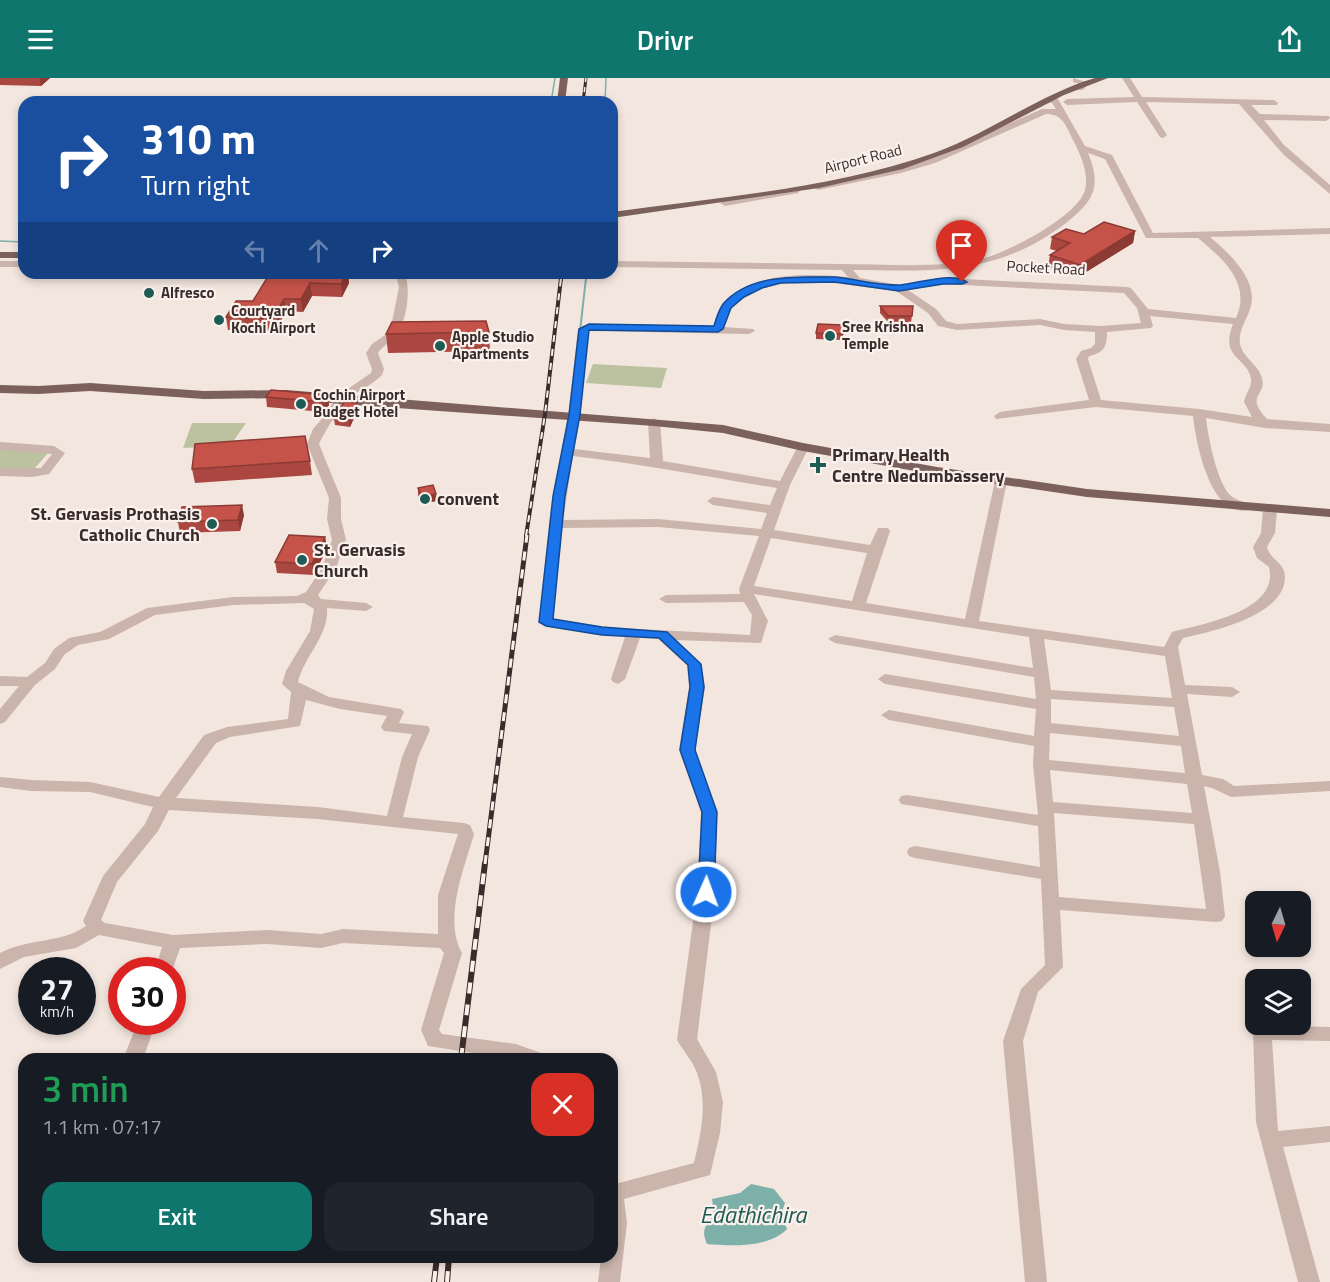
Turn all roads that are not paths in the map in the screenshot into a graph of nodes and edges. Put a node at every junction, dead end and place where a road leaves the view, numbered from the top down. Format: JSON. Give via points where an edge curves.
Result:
{"nodes":[{"id":1,"x":564,"y":78,"type":"edge"},
{"id":2,"x":1105,"y":78,"type":"edge"},
{"id":3,"x":1126,"y":78,"type":"edge"},
{"id":4,"x":1081,"y":82,"type":"edge"},
{"id":5,"x":562,"y":96,"type":"edge"},
{"id":6,"x":1048,"y":100,"type":"junction"},
{"id":7,"x":1141,"y":101,"type":"junction"},
{"id":8,"x":1067,"y":102,"type":"junction"},
{"id":9,"x":1244,"y":102,"type":"junction"},
{"id":10,"x":1274,"y":103,"type":"dead end"},
{"id":11,"x":1064,"y":115,"type":"junction"},
{"id":12,"x":1256,"y":117,"type":"junction"},
{"id":13,"x":1326,"y":118,"type":"dead end"},
{"id":14,"x":1163,"y":135,"type":"dead end"},
{"id":15,"x":1079,"y":147,"type":"junction"},
{"id":16,"x":796,"y":187,"type":"junction"},
{"id":17,"x":1329,"y":189,"type":"edge"},
{"id":18,"x":725,"y":203,"type":"dead end"},
{"id":19,"x":618,"y":212,"type":"edge"},
{"id":20,"x":1330,"y":231,"type":"edge"},
{"id":21,"x":1201,"y":236,"type":"junction"},
{"id":22,"x":0,"y":252,"type":"edge"},
{"id":23,"x":18,"y":253,"type":"edge"},
{"id":24,"x":0,"y":264,"type":"edge"},
{"id":25,"x":18,"y":264,"type":"edge"},
{"id":26,"x":618,"y":264,"type":"edge"},
{"id":27,"x":846,"y":268,"type":"junction"},
{"id":28,"x":401,"y":279,"type":"edge"},
{"id":29,"x":857,"y":281,"type":"junction"},
{"id":30,"x":899,"y":288,"type":"junction"},
{"id":31,"x":1144,"y":312,"type":"junction"},
{"id":32,"x":1238,"y":321,"type":"junction"},
{"id":33,"x":718,"y":329,"type":"junction"},
{"id":34,"x":1101,"y":329,"type":"junction"},
{"id":35,"x":749,"y":331,"type":"dead end"},
{"id":36,"x":0,"y":389,"type":"edge"},
{"id":37,"x":340,"y":400,"type":"junction"},
{"id":38,"x":1096,"y":403,"type":"junction"},
{"id":39,"x":1199,"y":413,"type":"junction"},
{"id":40,"x":574,"y":415,"type":"junction"},
{"id":41,"x":1000,"y":416,"type":"dead end"},
{"id":42,"x":654,"y":422,"type":"junction"},
{"id":43,"x":1265,"y":424,"type":"junction"},
{"id":44,"x":1330,"y":428,"type":"edge"},
{"id":45,"x":0,"y":446,"type":"edge"},
{"id":46,"x":803,"y":447,"type":"junction"},
{"id":47,"x":566,"y":452,"type":"junction"},
{"id":48,"x":657,"y":463,"type":"junction"},
{"id":49,"x":0,"y":472,"type":"edge"},
{"id":50,"x":1001,"y":481,"type":"junction"},
{"id":51,"x":784,"y":485,"type":"junction"},
{"id":52,"x":713,"y":501,"type":"dead end"},
{"id":53,"x":1244,"y":507,"type":"junction"},
{"id":54,"x":1270,"y":509,"type":"junction"},
{"id":55,"x":774,"y":510,"type":"junction"},
{"id":56,"x":1330,"y":513,"type":"edge"},
{"id":57,"x":556,"y":524,"type":"junction"},
{"id":58,"x":883,"y":531,"type":"dead end"},
{"id":59,"x":766,"y":533,"type":"junction"},
{"id":60,"x":875,"y":550,"type":"junction"},
{"id":61,"x":746,"y":594,"type":"junction"},
{"id":62,"x":666,"y":599,"type":"dead end"},
{"id":63,"x":309,"y":600,"type":"junction"},
{"id":64,"x":858,"y":606,"type":"junction"},
{"id":65,"x":366,"y":607,"type":"dead end"},
{"id":66,"x":971,"y":624,"type":"junction"},
{"id":67,"x":634,"y":633,"type":"junction"},
{"id":68,"x":1036,"y":634,"type":"junction"},
{"id":69,"x":662,"y":635,"type":"junction"},
{"id":70,"x":835,"y":639,"type":"dead end"},
{"id":71,"x":1173,"y":653,"type":"junction"},
{"id":72,"x":1042,"y":674,"type":"junction"},
{"id":73,"x":618,"y":679,"type":"dead end"},
{"id":74,"x":885,"y":679,"type":"dead end"},
{"id":75,"x":0,"y":681,"type":"edge"},
{"id":76,"x":30,"y":682,"type":"junction"},
{"id":77,"x":299,"y":692,"type":"junction"},
{"id":78,"x":1232,"y":692,"type":"dead end"},
{"id":79,"x":1179,"y":696,"type":"junction"},
{"id":80,"x":1044,"y":700,"type":"junction"},
{"id":81,"x":889,"y":715,"type":"dead end"},
{"id":82,"x":0,"y":719,"type":"edge"},
{"id":83,"x":1042,"y":735,"type":"junction"},
{"id":84,"x":1187,"y":742,"type":"junction"},
{"id":85,"x":1041,"y":764,"type":"junction"},
{"id":86,"x":1194,"y":779,"type":"junction"},
{"id":87,"x":0,"y":782,"type":"edge"},
{"id":88,"x":1330,"y":786,"type":"edge"},
{"id":89,"x":907,"y":800,"type":"dead end"},
{"id":90,"x":163,"y":804,"type":"junction"},
{"id":91,"x":1046,"y":815,"type":"junction"},
{"id":92,"x":1201,"y":819,"type":"junction"},
{"id":93,"x":394,"y":822,"type":"junction"},
{"id":94,"x":915,"y":852,"type":"dead end"},
{"id":95,"x":1049,"y":874,"type":"junction"},
{"id":96,"x":1050,"y":903,"type":"junction"},
{"id":97,"x":98,"y":927,"type":"junction"},
{"id":98,"x":172,"y":942,"type":"junction"},
{"id":99,"x":447,"y":943,"type":"junction"},
{"id":100,"x":168,"y":957,"type":"edge"},
{"id":101,"x":0,"y":962,"type":"edge"},
{"id":102,"x":1330,"y":1034,"type":"edge"},
{"id":103,"x":142,"y":1035,"type":"edge"},
{"id":104,"x":135,"y":1053,"type":"edge"},
{"id":105,"x":519,"y":1053,"type":"edge"},
{"id":106,"x":1330,"y":1134,"type":"edge"},
{"id":107,"x":1271,"y":1140,"type":"junction"},
{"id":108,"x":618,"y":1190,"type":"edge"},
{"id":109,"x":611,"y":1263,"type":"edge"},
{"id":110,"x":609,"y":1282,"type":"edge"},
{"id":111,"x":1036,"y":1282,"type":"edge"},
{"id":112,"x":1309,"y":1282,"type":"edge"}],
"edges":[{"from":1,"to":5,"type":"main road"},
{"from":2,"to":4,"type":"main road","name":"Airport Road"},
{"from":3,"to":7,"type":"street"},
{"from":4,"to":6,"type":"main road","name":"Airport Road"},
{"from":4,"to":8,"type":"street"},
{"from":4,"to":16,"type":"main road","name":"Airport Road","via":[[1038,96],[925,150]]},
{"from":6,"to":11,"type":"street","via":[[1055,101]]},
{"from":6,"to":16,"type":"main road","name":"Airport Road","via":[[939,154],[894,168]]},
{"from":7,"to":8,"type":"street"},
{"from":7,"to":9,"type":"street"},
{"from":7,"to":14,"type":"street"},
{"from":8,"to":11,"type":"street"},
{"from":9,"to":10,"type":"street"},
{"from":9,"to":12,"type":"street"},
{"from":11,"to":15,"type":"street"},
{"from":11,"to":18,"type":"street","via":[[1055,111],[1036,114],[962,149],[901,170]]},
{"from":12,"to":13,"type":"street"},
{"from":12,"to":17,"type":"street","via":[[1281,147]]},
{"from":15,"to":21,"type":"street","via":[[1109,157],[1150,236]]},
{"from":15,"to":27,"type":"street","via":[[1090,174],[1090,189],[1083,202],[1021,250],[963,266]]},
{"from":16,"to":19,"type":"main road","name":"Airport Road"},
{"from":20,"to":21,"type":"street"},
{"from":21,"to":32,"type":"street","via":[[1228,257],[1239,274],[1247,302]]},
{"from":22,"to":23,"type":"main road"},
{"from":24,"to":25,"type":"street"},
{"from":26,"to":27,"type":"street"},
{"from":27,"to":29,"type":"street"},
{"from":28,"to":37,"type":"street","via":[[404,287],[396,327],[372,350],[376,375]]},
{"from":29,"to":30,"type":"street"},
{"from":29,"to":33,"type":"street","via":[[780,280],[758,286],[726,306]]},
{"from":30,"to":31,"type":"street","name":"Pocket Road","via":[[943,281],[1108,288],[1127,290]]},
{"from":30,"to":34,"type":"street","via":[[932,311],[942,324],[957,327],[1040,322]]},
{"from":31,"to":32,"type":"street"},
{"from":31,"to":34,"type":"street","via":[[1147,326]]},
{"from":32,"to":43,"type":"street","via":[[1234,344],[1258,381],[1249,403]]},
{"from":33,"to":35,"type":"street"},
{"from":33,"to":40,"type":"street","via":[[586,327]]},
{"from":34,"to":38,"type":"street","via":[[1101,344],[1082,359]]},
{"from":36,"to":37,"type":"main road","via":[[90,387],[195,395],[286,394]]},
{"from":37,"to":40,"type":"main road"},
{"from":37,"to":63,"type":"street","via":[[313,444],[334,498],[339,540],[329,568]]},
{"from":38,"to":39,"type":"street"},
{"from":38,"to":41,"type":"street"},
{"from":39,"to":43,"type":"street"},
{"from":39,"to":53,"type":"street","via":[[1214,475],[1227,499]]},
{"from":40,"to":42,"type":"main road"},
{"from":40,"to":47,"type":"street"},
{"from":42,"to":46,"type":"main road","via":[[723,429]]},
{"from":42,"to":48,"type":"street"},
{"from":43,"to":44,"type":"street"},
{"from":45,"to":49,"type":"street","via":[[59,453],[45,471]]},
{"from":46,"to":50,"type":"main road"},
{"from":46,"to":51,"type":"street"},
{"from":47,"to":48,"type":"street"},
{"from":47,"to":57,"type":"street"},
{"from":48,"to":51,"type":"street"},
{"from":50,"to":53,"type":"main road","via":[[1088,494]]},
{"from":50,"to":66,"type":"street"},
{"from":51,"to":55,"type":"street"},
{"from":52,"to":55,"type":"street"},
{"from":53,"to":54,"type":"main road"},
{"from":54,"to":56,"type":"main road"},
{"from":54,"to":71,"type":"street","via":[[1268,534],[1260,547],[1262,555],[1275,565],[1278,579],[1272,592],[1249,613],[1177,635],[1171,647]]},
{"from":55,"to":59,"type":"street"},
{"from":57,"to":59,"type":"street","via":[[658,523]]},
{"from":57,"to":67,"type":"street","via":[[546,622]]},
{"from":58,"to":60,"type":"street"},
{"from":59,"to":60,"type":"street"},
{"from":59,"to":61,"type":"street"},
{"from":60,"to":64,"type":"street"},
{"from":61,"to":62,"type":"street"},
{"from":61,"to":64,"type":"street"},
{"from":61,"to":69,"type":"street","via":[[759,610],[761,627],[756,640]]},
{"from":63,"to":65,"type":"street"},
{"from":63,"to":76,"type":"street","via":[[233,602],[152,611],[104,636],[74,640]]},
{"from":63,"to":77,"type":"street","via":[[321,609],[317,631],[292,671],[290,684]]},
{"from":64,"to":66,"type":"street"},
{"from":66,"to":68,"type":"street"},
{"from":67,"to":69,"type":"street"},
{"from":67,"to":73,"type":"street"},
{"from":68,"to":71,"type":"street"},
{"from":68,"to":72,"type":"street"},
{"from":69,"to":108,"type":"street","via":[[694,664],[697,687],[687,750],[709,812],[709,824],[706,892],[687,1040],[700,1056],[710,1080],[714,1113],[703,1169]]},
{"from":70,"to":72,"type":"street"},
{"from":71,"to":79,"type":"street"},
{"from":72,"to":80,"type":"street"},
{"from":74,"to":80,"type":"street"},
{"from":75,"to":76,"type":"street"},
{"from":76,"to":82,"type":"street"},
{"from":77,"to":90,"type":"street","via":[[295,723],[226,732],[210,739]]},
{"from":77,"to":93,"type":"street","via":[[312,699],[396,712],[389,727],[422,730],[410,757]]},
{"from":78,"to":79,"type":"street"},
{"from":79,"to":80,"type":"street"},
{"from":79,"to":84,"type":"street"},
{"from":80,"to":83,"type":"street"},
{"from":81,"to":83,"type":"street"},
{"from":83,"to":84,"type":"street"},
{"from":83,"to":85,"type":"street"},
{"from":84,"to":86,"type":"street"},
{"from":85,"to":86,"type":"street"},
{"from":85,"to":91,"type":"street"},
{"from":86,"to":88,"type":"street","via":[[1217,783],[1231,792]]},
{"from":86,"to":92,"type":"street"},
{"from":87,"to":90,"type":"street","via":[[34,788],[79,786]]},
{"from":89,"to":91,"type":"street"},
{"from":90,"to":93,"type":"street","via":[[318,813]]},
{"from":90,"to":97,"type":"street","via":[[152,827],[109,880],[92,921]]},
{"from":91,"to":92,"type":"street"},
{"from":91,"to":95,"type":"street"},
{"from":92,"to":96,"type":"street","via":[[1216,916]]},
{"from":93,"to":99,"type":"street","via":[[464,829],[466,834],[447,895]]},
{"from":94,"to":95,"type":"street"},
{"from":95,"to":96,"type":"street"},
{"from":96,"to":111,"type":"street","via":[[1054,967],[1030,989],[1013,1041]]},
{"from":97,"to":98,"type":"street"},
{"from":97,"to":101,"type":"street","via":[[69,943],[26,948]]},
{"from":98,"to":99,"type":"street","via":[[267,937],[321,941],[343,936]]},
{"from":98,"to":100,"type":"street"},
{"from":99,"to":105,"type":"street","via":[[453,953],[430,1030],[435,1041]]},
{"from":102,"to":107,"type":"street","via":[[1262,1032],[1266,1122]]},
{"from":103,"to":104,"type":"street"},
{"from":106,"to":107,"type":"street"},
{"from":107,"to":112,"type":"street"},
{"from":109,"to":110,"type":"street"}]}
